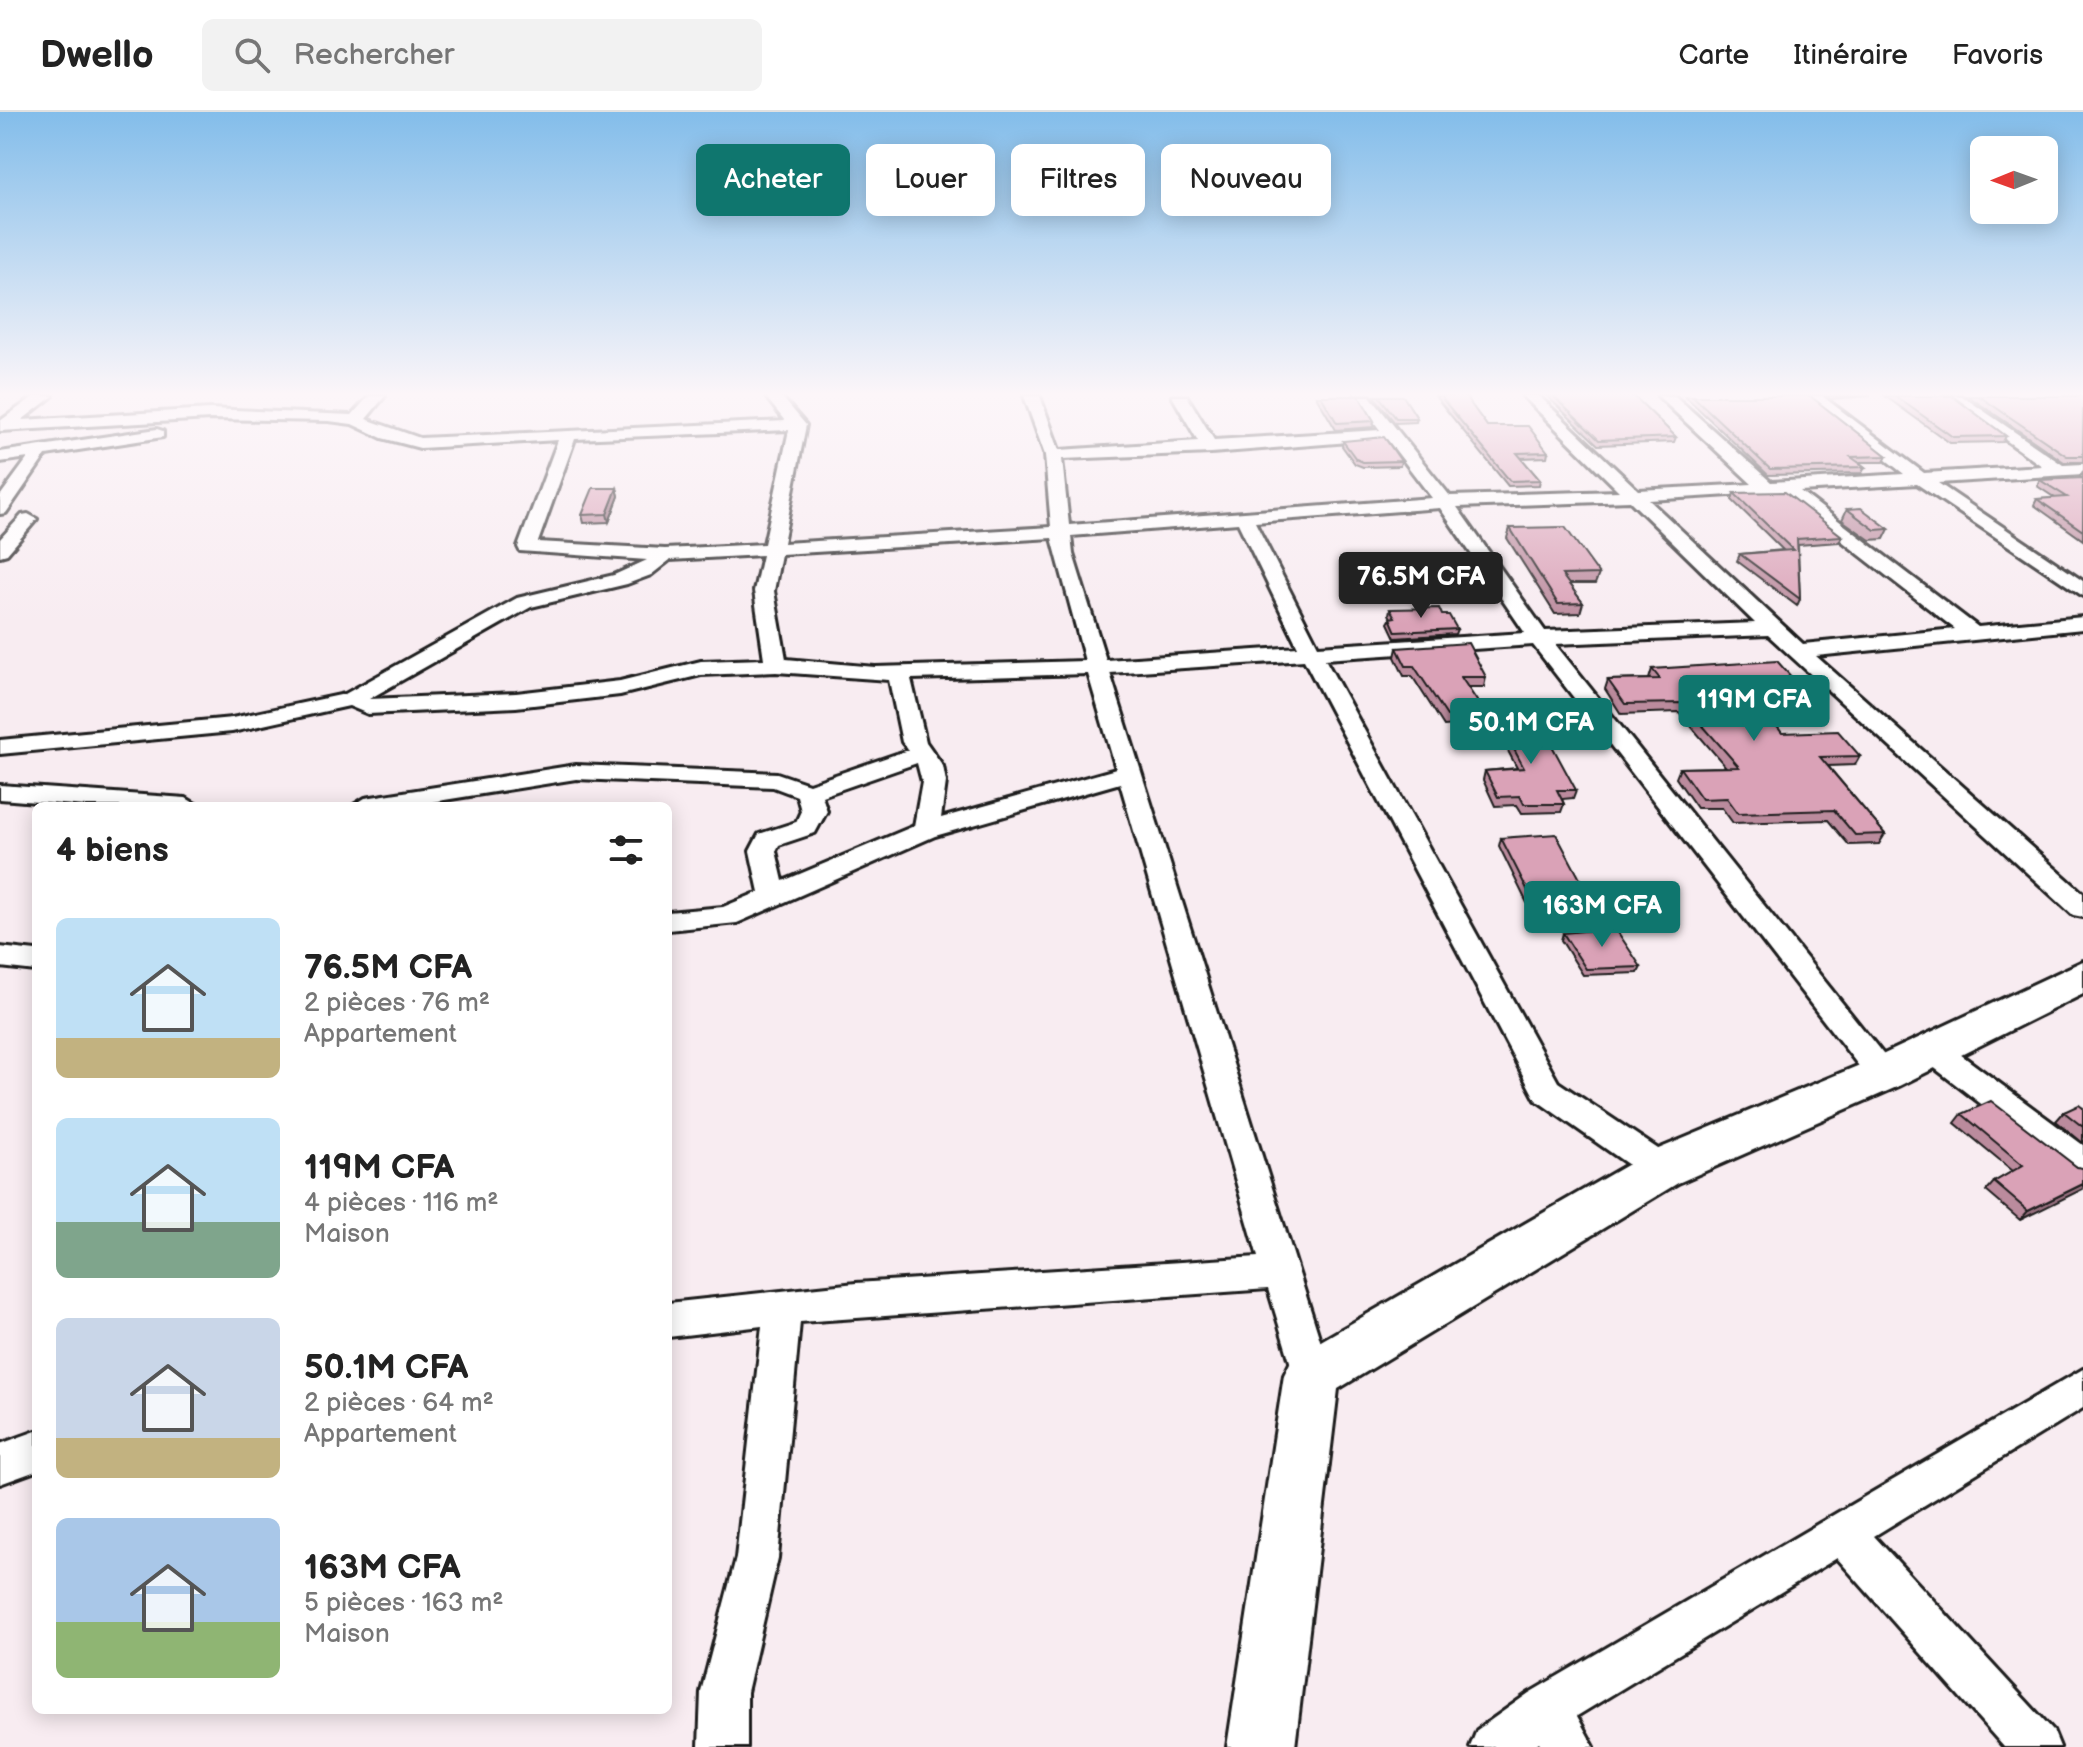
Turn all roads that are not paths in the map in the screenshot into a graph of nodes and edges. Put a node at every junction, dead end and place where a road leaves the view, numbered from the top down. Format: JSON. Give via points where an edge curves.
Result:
{"nodes":[{"id":1,"x":26,"y":472,"type":"edge"},
{"id":2,"x":554,"y":472,"type":"edge"},
{"id":3,"x":787,"y":472,"type":"edge"},
{"id":4,"x":1054,"y":472,"type":"edge"},
{"id":5,"x":1422,"y":472,"type":"edge"},
{"id":6,"x":1607,"y":472,"type":"edge"},
{"id":7,"x":1757,"y":472,"type":"edge"},
{"id":8,"x":1912,"y":472,"type":"edge"},
{"id":9,"x":2013,"y":472,"type":"edge"},
{"id":10,"x":2064,"y":472,"type":"edge"},
{"id":11,"x":1918,"y":477,"type":"junction"},
{"id":12,"x":2083,"y":485,"type":"edge"},
{"id":13,"x":1774,"y":486,"type":"junction"},
{"id":14,"x":1631,"y":496,"type":"junction"},
{"id":15,"x":1445,"y":502,"type":"junction"},
{"id":16,"x":0,"y":509,"type":"edge"},
{"id":17,"x":1244,"y":518,"type":"junction"},
{"id":18,"x":0,"y":521,"type":"edge"},
{"id":19,"x":1059,"y":532,"type":"junction"},
{"id":20,"x":770,"y":549,"type":"junction"},
{"id":21,"x":0,"y":550,"type":"edge"},
{"id":22,"x":665,"y":555,"type":"junction"},
{"id":23,"x":2083,"y":590,"type":"edge"},
{"id":24,"x":2083,"y":623,"type":"edge"},
{"id":25,"x":1773,"y":629,"type":"junction"},
{"id":26,"x":1974,"y":634,"type":"junction"},
{"id":27,"x":1539,"y":638,"type":"junction"},
{"id":28,"x":1801,"y":651,"type":"junction"},
{"id":29,"x":1312,"y":655,"type":"junction"},
{"id":30,"x":776,"y":665,"type":"junction"},
{"id":31,"x":1098,"y":667,"type":"junction"},
{"id":32,"x":898,"y":673,"type":"junction"},
{"id":33,"x":352,"y":699,"type":"junction"},
{"id":34,"x":0,"y":747,"type":"edge"},
{"id":35,"x":922,"y":753,"type":"junction"},
{"id":36,"x":1127,"y":773,"type":"junction"},
{"id":37,"x":0,"y":792,"type":"edge"},
{"id":38,"x":808,"y":792,"type":"junction"},
{"id":39,"x":133,"y":802,"type":"edge"},
{"id":40,"x":387,"y":802,"type":"edge"},
{"id":41,"x":926,"y":830,"type":"junction"},
{"id":42,"x":773,"y":896,"type":"junction"},
{"id":43,"x":2083,"y":908,"type":"edge"},
{"id":44,"x":672,"y":921,"type":"edge"},
{"id":45,"x":0,"y":957,"type":"edge"},
{"id":46,"x":32,"y":961,"type":"edge"},
{"id":47,"x":2083,"y":976,"type":"edge"},
{"id":48,"x":1930,"y":1048,"type":"junction"},
{"id":49,"x":1883,"y":1074,"type":"junction"},
{"id":50,"x":2083,"y":1163,"type":"edge"},
{"id":51,"x":1661,"y":1169,"type":"junction"},
{"id":52,"x":1278,"y":1272,"type":"junction"},
{"id":53,"x":783,"y":1307,"type":"junction"},
{"id":54,"x":672,"y":1320,"type":"edge"},
{"id":55,"x":1312,"y":1375,"type":"junction"},
{"id":56,"x":2077,"y":1400,"type":"edge"},
{"id":57,"x":32,"y":1452,"type":"edge"},
{"id":58,"x":0,"y":1464,"type":"edge"},
{"id":59,"x":1841,"y":1531,"type":"junction"},
{"id":60,"x":1545,"y":1709,"type":"junction"},
{"id":61,"x":723,"y":1747,"type":"edge"},
{"id":62,"x":1261,"y":1747,"type":"edge"},
{"id":63,"x":1494,"y":1747,"type":"edge"},
{"id":64,"x":1570,"y":1747,"type":"edge"},
{"id":65,"x":2036,"y":1747,"type":"edge"}],
"edges":[{"from":1,"to":16,"type":"street"},
{"from":2,"to":22,"type":"street","via":[[527,547]]},
{"from":3,"to":20,"type":"street"},
{"from":4,"to":19,"type":"street"},
{"from":5,"to":15,"type":"street"},
{"from":6,"to":14,"type":"street"},
{"from":7,"to":13,"type":"street"},
{"from":8,"to":11,"type":"street"},
{"from":9,"to":11,"type":"street"},
{"from":10,"to":12,"type":"street"},
{"from":11,"to":13,"type":"street"},
{"from":11,"to":23,"type":"street"},
{"from":13,"to":14,"type":"street"},
{"from":13,"to":26,"type":"street"},
{"from":14,"to":15,"type":"street"},
{"from":14,"to":25,"type":"street"},
{"from":15,"to":17,"type":"street"},
{"from":15,"to":27,"type":"street"},
{"from":17,"to":19,"type":"street"},
{"from":17,"to":29,"type":"street"},
{"from":18,"to":21,"type":"street","via":[[28,519]]},
{"from":19,"to":20,"type":"street"},
{"from":19,"to":31,"type":"street"},
{"from":20,"to":22,"type":"street"},
{"from":20,"to":30,"type":"street","via":[[764,591]]},
{"from":22,"to":33,"type":"street","via":[[620,580],[524,602]]},
{"from":24,"to":26,"type":"street"},
{"from":25,"to":27,"type":"street"},
{"from":25,"to":28,"type":"street"},
{"from":26,"to":28,"type":"street"},
{"from":27,"to":29,"type":"street"},
{"from":27,"to":49,"type":"street"},
{"from":28,"to":43,"type":"street"},
{"from":29,"to":31,"type":"street"},
{"from":29,"to":51,"type":"street","via":[[1547,1091]]},
{"from":30,"to":32,"type":"street"},
{"from":30,"to":33,"type":"street","via":[[701,668],[620,688],[516,700],[368,707]]},
{"from":31,"to":32,"type":"street"},
{"from":31,"to":36,"type":"street"},
{"from":32,"to":35,"type":"street","via":[[914,742]]},
{"from":33,"to":34,"type":"street","via":[[232,725]]},
{"from":35,"to":38,"type":"street"},
{"from":35,"to":41,"type":"street","via":[[934,782]]},
{"from":36,"to":41,"type":"street"},
{"from":36,"to":52,"type":"street"},
{"from":37,"to":39,"type":"street"},
{"from":38,"to":40,"type":"street","via":[[777,780],[576,772]]},
{"from":38,"to":42,"type":"street","via":[[814,811],[806,827],[768,840],[763,851]]},
{"from":41,"to":42,"type":"street"},
{"from":42,"to":44,"type":"street","via":[[727,916]]},
{"from":45,"to":46,"type":"street"},
{"from":47,"to":48,"type":"main road"},
{"from":48,"to":49,"type":"main road"},
{"from":48,"to":50,"type":"street"},
{"from":49,"to":51,"type":"main road"},
{"from":51,"to":55,"type":"main road"},
{"from":52,"to":53,"type":"street"},
{"from":52,"to":55,"type":"street"},
{"from":53,"to":54,"type":"street"},
{"from":53,"to":61,"type":"street","via":[[757,1558],[724,1692]]},
{"from":55,"to":62,"type":"main road"},
{"from":56,"to":59,"type":"street"},
{"from":57,"to":58,"type":"street"},
{"from":59,"to":60,"type":"street"},
{"from":59,"to":65,"type":"street"},
{"from":60,"to":63,"type":"street"},
{"from":60,"to":64,"type":"street"}]}
